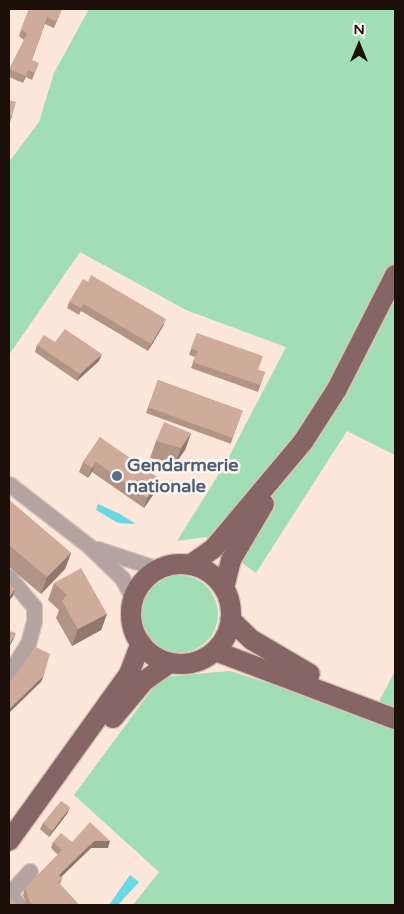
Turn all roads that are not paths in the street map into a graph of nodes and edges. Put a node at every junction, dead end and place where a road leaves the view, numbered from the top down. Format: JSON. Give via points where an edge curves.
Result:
{"nodes":[{"id":1,"x":395,"y":275,"type":"edge"},
{"id":2,"x":288,"y":463,"type":"junction"},
{"id":3,"x":9,"y":484,"type":"edge"},
{"id":4,"x":89,"y":546,"type":"junction"},
{"id":5,"x":190,"y":565,"type":"junction"},
{"id":6,"x":158,"y":569,"type":"junction"},
{"id":7,"x":9,"y":577,"type":"edge"},
{"id":8,"x":224,"y":588,"type":"junction"},
{"id":9,"x":133,"y":599,"type":"junction"},
{"id":10,"x":231,"y":620,"type":"junction"},
{"id":11,"x":140,"y":643,"type":"junction"},
{"id":12,"x":215,"y":651,"type":"junction"},
{"id":13,"x":170,"y":662,"type":"junction"},
{"id":14,"x":9,"y":672,"type":"edge"},
{"id":15,"x":364,"y":704,"type":"junction"},
{"id":16,"x":395,"y":719,"type":"edge"},
{"id":17,"x":41,"y":801,"type":"junction"},
{"id":18,"x":9,"y":841,"type":"edge"},
{"id":19,"x":30,"y":871,"type":"dead end"},
{"id":20,"x":9,"y":894,"type":"edge"},
{"id":21,"x":19,"y":905,"type":"edge"}],
"edges":[{"from":1,"to":2,"type":"main road","via":[[337,389]]},
{"from":2,"to":5,"type":"main road","via":[[214,548]]},
{"from":2,"to":8,"type":"main road","via":[[231,560]]},
{"from":3,"to":4,"type":"street"},
{"from":4,"to":6,"type":"street"},
{"from":4,"to":9,"type":"street","via":[[122,578]]},
{"from":5,"to":6,"type":"main road"},
{"from":5,"to":8,"type":"main road","via":[[214,576]]},
{"from":6,"to":9,"type":"main road","via":[[144,581]]},
{"from":7,"to":14,"type":"street","via":[[34,607],[34,621],[28,643]]},
{"from":8,"to":10,"type":"main road"},
{"from":9,"to":11,"type":"main road","via":[[132,623]]},
{"from":10,"to":12,"type":"main road"},
{"from":10,"to":15,"type":"main road","via":[[252,640]]},
{"from":11,"to":13,"type":"main road"},
{"from":11,"to":17,"type":"main road","via":[[129,674]]},
{"from":12,"to":13,"type":"main road","via":[[193,662]]},
{"from":12,"to":15,"type":"main road"},
{"from":13,"to":17,"type":"main road","via":[[144,681]]},
{"from":15,"to":16,"type":"main road"},
{"from":17,"to":18,"type":"main road"},
{"from":19,"to":20,"type":"street"},
{"from":20,"to":21,"type":"street"}]}
